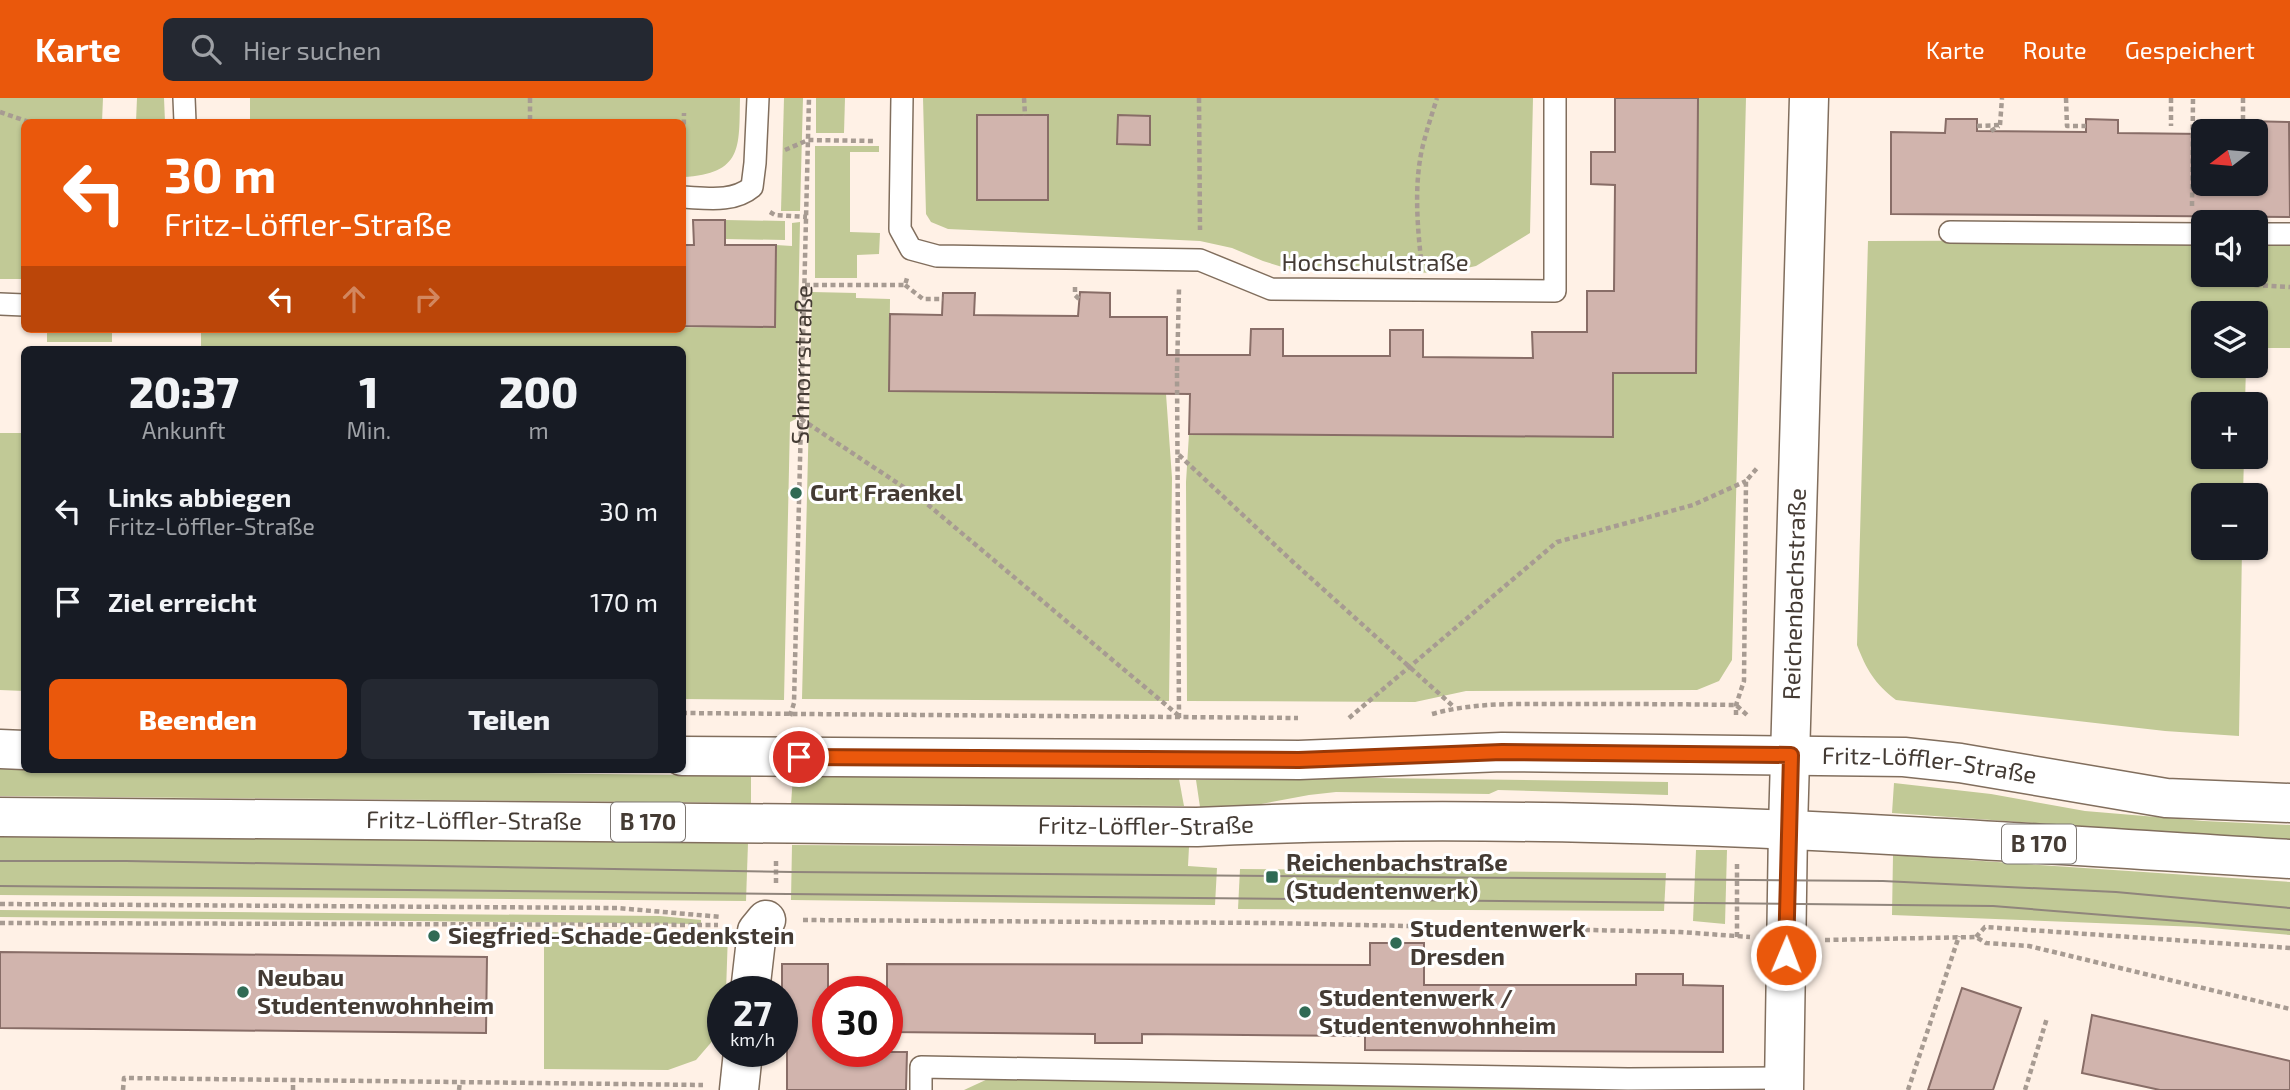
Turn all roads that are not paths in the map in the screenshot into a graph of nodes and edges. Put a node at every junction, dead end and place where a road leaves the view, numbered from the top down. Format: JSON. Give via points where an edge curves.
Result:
{"nodes":[{"id":1,"x":184,"y":98,"type":"edge"},
{"id":2,"x":758,"y":98,"type":"edge"},
{"id":3,"x":902,"y":98,"type":"edge"},
{"id":4,"x":1555,"y":98,"type":"edge"},
{"id":5,"x":1809,"y":98,"type":"edge"},
{"id":6,"x":185,"y":119,"type":"edge"},
{"id":7,"x":686,"y":197,"type":"edge"},
{"id":8,"x":1950,"y":232,"type":"dead end"},
{"id":9,"x":2191,"y":234,"type":"edge"},
{"id":10,"x":2268,"y":234,"type":"edge"},
{"id":11,"x":2290,"y":234,"type":"edge"},
{"id":12,"x":0,"y":304,"type":"edge"},
{"id":13,"x":21,"y":305,"type":"edge"},
{"id":14,"x":0,"y":749,"type":"edge"},
{"id":15,"x":21,"y":750,"type":"edge"},
{"id":16,"x":1791,"y":755,"type":"junction"},
{"id":17,"x":686,"y":756,"type":"edge"},
{"id":18,"x":2290,"y":803,"type":"edge"},
{"id":19,"x":0,"y":817,"type":"edge"},
{"id":20,"x":1788,"y":828,"type":"junction"},
{"id":21,"x":2290,"y":859,"type":"edge"},
{"id":22,"x":766,"y":920,"type":"road end"},
{"id":23,"x":752,"y":976,"type":"edge"},
{"id":24,"x":1784,"y":1084,"type":"edge"},
{"id":25,"x":921,"y":1090,"type":"edge"}],
"edges":[{"from":1,"to":6,"type":"lane"},
{"from":2,"to":7,"type":"lane","via":[[752,187],[743,195],[726,198]]},
{"from":3,"to":4,"type":"lane","name":"Hochschulstraße","via":[[900,229],[911,249],[937,256],[1190,260],[1271,289],[1555,291]]},
{"from":5,"to":16,"type":"main road","name":"Reichenbachstraße"},
{"from":8,"to":9,"type":"lane"},
{"from":10,"to":11,"type":"lane"},
{"from":12,"to":13,"type":"lane"},
{"from":14,"to":15,"type":"main road"},
{"from":16,"to":17,"type":"main road","name":"Fritz-Löffler-Straße","via":[[1502,752],[1299,760]]},
{"from":16,"to":18,"type":"main road","name":"Fritz-Löffler-Straße","via":[[1932,760],[2166,798]]},
{"from":16,"to":20,"type":"main road","name":"Reichenbachstraße"},
{"from":19,"to":20,"type":"main road","name":"Fritz-Löffler-Straße","number":"B 170","via":[[1197,827],[1295,822],[1605,823]]},
{"from":20,"to":21,"type":"main road","name":"Fritz-Löffler-Straße","number":"B 170"},
{"from":20,"to":24,"type":"main road","name":"Reichenbachstraße"},
{"from":22,"to":23,"type":"main road","via":[[757,931]]},
{"from":24,"to":25,"type":"lane","via":[[921,1067]]}]}
